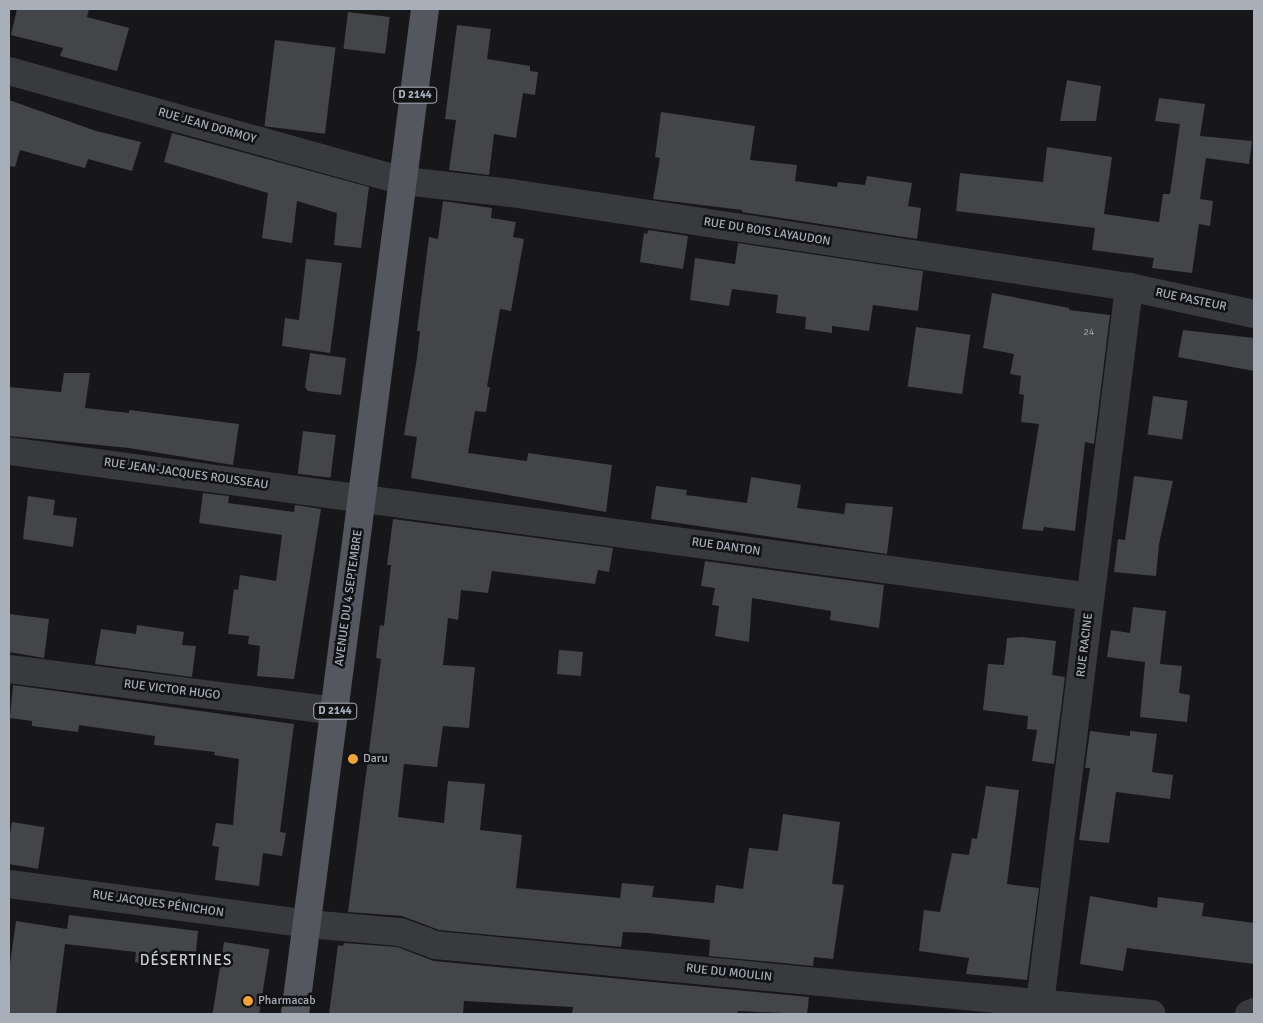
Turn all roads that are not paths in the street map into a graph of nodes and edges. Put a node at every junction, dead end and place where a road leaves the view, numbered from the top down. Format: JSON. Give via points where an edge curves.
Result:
{"nodes":[{"id":1,"x":425,"y":9,"type":"edge"},
{"id":2,"x":9,"y":70,"type":"edge"},
{"id":3,"x":404,"y":181,"type":"junction"},
{"id":4,"x":1129,"y":287,"type":"junction"},
{"id":5,"x":1254,"y":314,"type":"edge"},
{"id":6,"x":9,"y":451,"type":"edge"},
{"id":7,"x":362,"y":498,"type":"junction"},
{"id":8,"x":1090,"y":597,"type":"junction"},
{"id":9,"x":9,"y":669,"type":"edge"},
{"id":10,"x":335,"y":711,"type":"junction"},
{"id":11,"x":9,"y":884,"type":"edge"},
{"id":12,"x":308,"y":924,"type":"junction"},
{"id":13,"x":1040,"y":1003,"type":"junction"},
{"id":14,"x":1254,"y":1012,"type":"edge"},
{"id":15,"x":295,"y":1014,"type":"edge"},
{"id":16,"x":1152,"y":1014,"type":"edge"},
{"id":17,"x":1249,"y":1014,"type":"edge"}],
"edges":[{"from":1,"to":3,"type":"main road","number":"D 2144"},
{"from":2,"to":3,"type":"street","name":"RUE JEAN DORMOY"},
{"from":3,"to":4,"type":"street","name":"RUE DU BOIS LAYAUDON","via":[[511,193]]},
{"from":3,"to":7,"type":"main road","name":"AVENUE DU 4 SEPTEMBRE","number":"D 2144"},
{"from":4,"to":5,"type":"street","name":"RUE PASTEUR"},
{"from":4,"to":8,"type":"street","name":"RUE RACINE"},
{"from":6,"to":7,"type":"street","name":"RUE JEAN-JACQUES ROUSSEAU"},
{"from":7,"to":8,"type":"street","name":"RUE DANTON"},
{"from":7,"to":10,"type":"main road","name":"AVENUE DU 4 SEPTEMBRE","number":"D 2144"},
{"from":8,"to":13,"type":"street","name":"RUE RACINE"},
{"from":9,"to":10,"type":"street","name":"RUE VICTOR HUGO"},
{"from":10,"to":12,"type":"main road","name":"AVENUE DU 4 SEPTEMBRE","number":"D 2144"},
{"from":11,"to":12,"type":"street","name":"RUE JACQUES PÉNICHON"},
{"from":12,"to":13,"type":"street","name":"RUE DU MOULIN","via":[[400,932],[435,945]]},
{"from":12,"to":15,"type":"main road","name":"AVENUE DU 4 SEPTEMBRE","number":"D 2144"},
{"from":13,"to":16,"type":"street","name":"RUE DU MOULIN"},
{"from":14,"to":17,"type":"street"}]}
